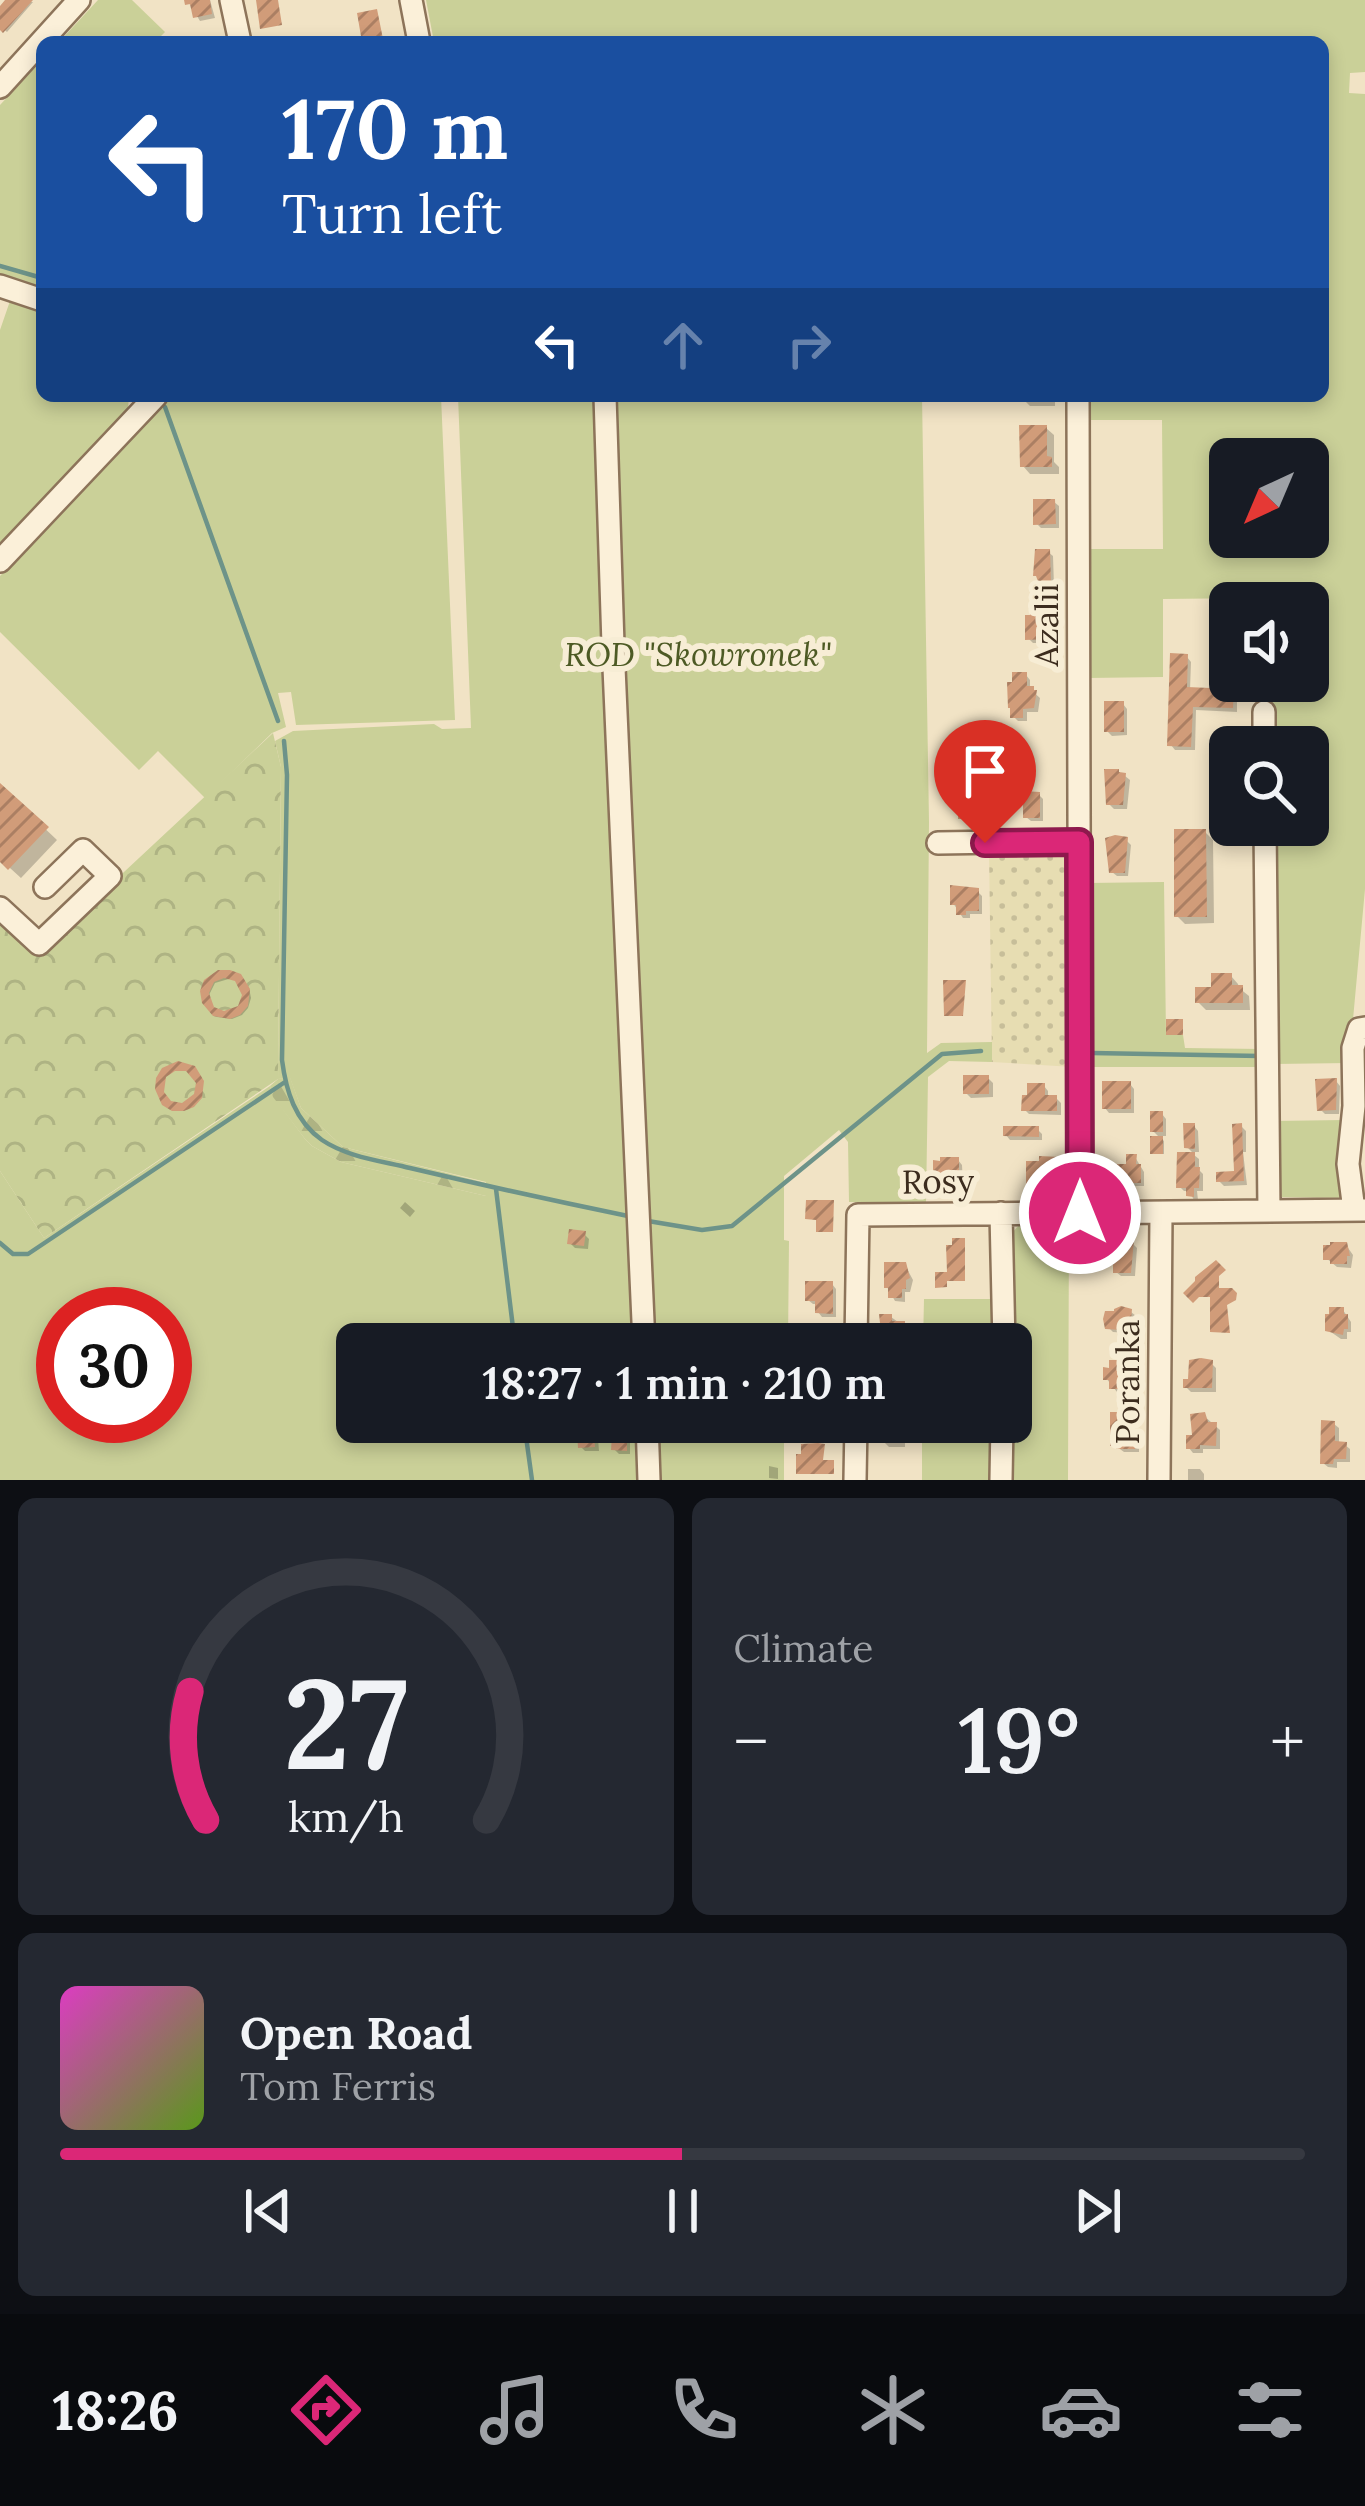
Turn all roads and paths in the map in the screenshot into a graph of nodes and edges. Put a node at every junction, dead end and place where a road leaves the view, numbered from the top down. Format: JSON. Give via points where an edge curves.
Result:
{"nodes":[{"id":1,"x":80,"y":0,"type":"edge"},
{"id":2,"x":231,"y":0,"type":"edge"},
{"id":3,"x":412,"y":0,"type":"edge"},
{"id":4,"x":47,"y":36,"type":"edge"},
{"id":5,"x":238,"y":36,"type":"edge"},
{"id":6,"x":418,"y":36,"type":"edge"},
{"id":7,"x":36,"y":48,"type":"edge"},
{"id":8,"x":0,"y":87,"type":"edge"},
{"id":9,"x":0,"y":286,"type":"edge"},
{"id":10,"x":36,"y":297,"type":"edge"},
{"id":11,"x":146,"y":402,"type":"edge"},
{"id":12,"x":605,"y":402,"type":"edge"},
{"id":13,"x":1078,"y":402,"type":"edge"},
{"id":14,"x":0,"y":561,"type":"edge"},
{"id":15,"x":1264,"y":712,"type":"dead end"},
{"id":16,"x":1264,"y":726,"type":"edge"},
{"id":17,"x":1079,"y":842,"type":"junction"},
{"id":18,"x":938,"y":843,"type":"dead end"},
{"id":19,"x":1265,"y":846,"type":"edge"},
{"id":20,"x":46,"y":887,"type":"dead end"},
{"id":21,"x":0,"y":908,"type":"edge"},
{"id":22,"x":1365,"y":1028,"type":"edge"},
{"id":23,"x":1359,"y":1210,"type":"edge"},
{"id":24,"x":1269,"y":1211,"type":"junction"},
{"id":25,"x":1001,"y":1213,"type":"junction"},
{"id":26,"x":1080,"y":1213,"type":"junction"},
{"id":27,"x":1161,"y":1213,"type":"junction"},
{"id":28,"x":643,"y":1323,"type":"edge"},
{"id":29,"x":856,"y":1323,"type":"edge"},
{"id":30,"x":1004,"y":1323,"type":"edge"},
{"id":31,"x":647,"y":1443,"type":"edge"},
{"id":32,"x":856,"y":1443,"type":"edge"},
{"id":33,"x":1002,"y":1443,"type":"edge"},
{"id":34,"x":649,"y":1480,"type":"edge"},
{"id":35,"x":855,"y":1480,"type":"edge"},
{"id":36,"x":1001,"y":1480,"type":"edge"},
{"id":37,"x":1159,"y":1480,"type":"edge"}],
"edges":[{"from":1,"to":4,"type":"street"},
{"from":2,"to":5,"type":"street"},
{"from":3,"to":6,"type":"street"},
{"from":7,"to":8,"type":"street"},
{"from":9,"to":10,"type":"street"},
{"from":11,"to":14,"type":"street"},
{"from":12,"to":28,"type":"street"},
{"from":13,"to":17,"type":"street","name":"Azalii"},
{"from":15,"to":16,"type":"street"},
{"from":17,"to":18,"type":"street"},
{"from":17,"to":26,"type":"street","name":"Azalii"},
{"from":19,"to":24,"type":"street"},
{"from":20,"to":21,"type":"street","via":[[83,850],[110,876],[38,944]]},
{"from":22,"to":23,"type":"street","via":[[1353,1048],[1348,1164]]},
{"from":23,"to":24,"type":"street","name":"Rosy"},
{"from":24,"to":27,"type":"street","name":"Rosy"},
{"from":25,"to":26,"type":"street","name":"Rosy"},
{"from":25,"to":29,"type":"street","name":"Rosy","via":[[857,1215]]},
{"from":25,"to":30,"type":"street"},
{"from":26,"to":27,"type":"street","name":"Rosy"},
{"from":27,"to":37,"type":"street","name":"Poranka"},
{"from":31,"to":34,"type":"street"},
{"from":32,"to":35,"type":"street"},
{"from":33,"to":36,"type":"street"}]}
